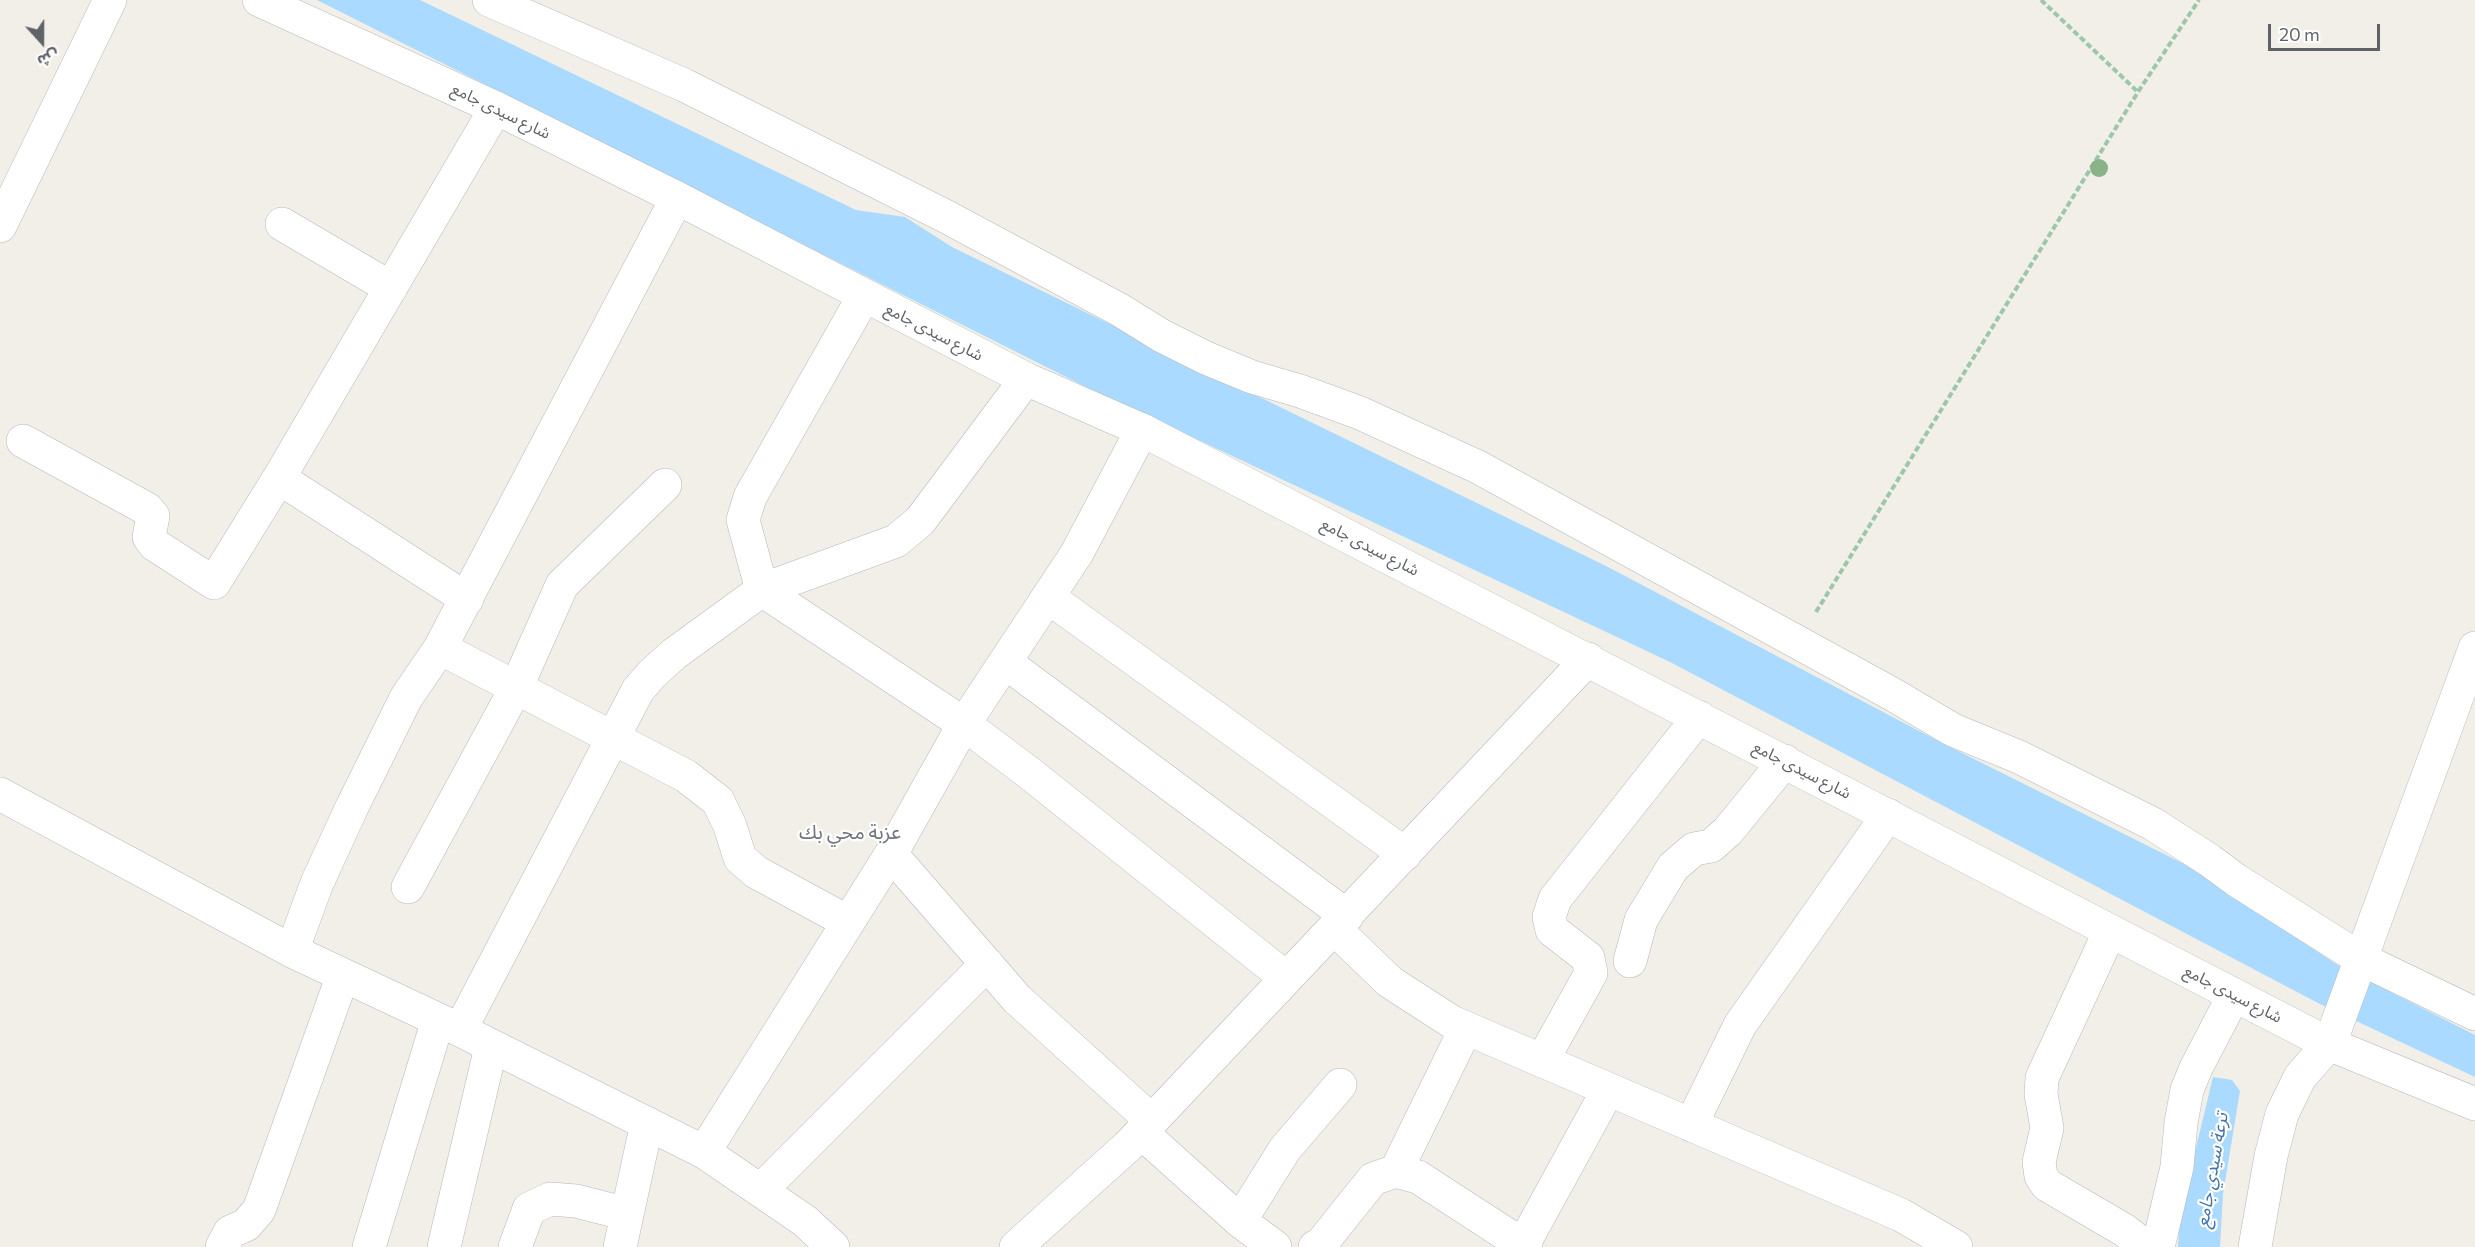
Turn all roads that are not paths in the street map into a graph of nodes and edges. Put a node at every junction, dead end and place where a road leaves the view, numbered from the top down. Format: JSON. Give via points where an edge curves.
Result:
{"nodes":[{"id":1,"x":110,"y":0,"type":"edge"},
{"id":2,"x":259,"y":0,"type":"edge"},
{"id":3,"x":489,"y":0,"type":"edge"},
{"id":4,"x":496,"y":108,"type":"junction"},
{"id":5,"x":677,"y":198,"type":"junction"},
{"id":6,"x":282,"y":224,"type":"dead end"},
{"id":7,"x":0,"y":226,"type":"edge"},
{"id":8,"x":391,"y":288,"type":"junction"},
{"id":9,"x":864,"y":296,"type":"junction"},
{"id":10,"x":1026,"y":379,"type":"junction"},
{"id":11,"x":1142,"y":430,"type":"junction"},
{"id":12,"x":23,"y":441,"type":"dead end"},
{"id":13,"x":279,"y":478,"type":"junction"},
{"id":14,"x":665,"y":485,"type":"dead end"},
{"id":15,"x":762,"y":590,"type":"junction"},
{"id":16,"x":1048,"y":597,"type":"junction"},
{"id":17,"x":467,"y":599,"type":"junction"},
{"id":18,"x":440,"y":648,"type":"junction"},
{"id":19,"x":2475,"y":648,"type":"edge"},
{"id":20,"x":1588,"y":659,"type":"junction"},
{"id":21,"x":1005,"y":662,"type":"junction"},
{"id":22,"x":516,"y":688,"type":"junction"},
{"id":23,"x":1699,"y":717,"type":"junction"},
{"id":24,"x":964,"y":724,"type":"junction"},
{"id":25,"x":612,"y":739,"type":"junction"},
{"id":26,"x":1785,"y":761,"type":"junction"},
{"id":27,"x":0,"y":794,"type":"edge"},
{"id":28,"x":1888,"y":815,"type":"junction"},
{"id":29,"x":891,"y":854,"type":"junction"},
{"id":30,"x":1405,"y":854,"type":"junction"},
{"id":31,"x":408,"y":887,"type":"dead end"},
{"id":32,"x":848,"y":922,"type":"junction"},
{"id":33,"x":1341,"y":923,"type":"junction"},
{"id":34,"x":2110,"y":931,"type":"junction"},
{"id":35,"x":292,"y":951,"type":"junction"},
{"id":36,"x":2361,"y":959,"type":"junction"},
{"id":37,"x":1630,"y":961,"type":"dead end"},
{"id":38,"x":987,"y":964,"type":"junction"},
{"id":39,"x":344,"y":975,"type":"junction"},
{"id":40,"x":1286,"y":978,"type":"junction"},
{"id":41,"x":2234,"y":995,"type":"junction"},
{"id":42,"x":2475,"y":1014,"type":"edge"},
{"id":43,"x":449,"y":1025,"type":"junction"},
{"id":44,"x":1466,"y":1028,"type":"junction"},
{"id":45,"x":2329,"y":1044,"type":"junction"},
{"id":46,"x":491,"y":1047,"type":"junction"},
{"id":47,"x":1542,"y":1061,"type":"junction"},
{"id":48,"x":1340,"y":1085,"type":"dead end"},
{"id":49,"x":1608,"y":1089,"type":"junction"},
{"id":50,"x":2475,"y":1104,"type":"edge"},
{"id":51,"x":646,"y":1123,"type":"junction"},
{"id":52,"x":1691,"y":1125,"type":"junction"},
{"id":53,"x":1147,"y":1127,"type":"junction"},
{"id":54,"x":704,"y":1152,"type":"junction"},
{"id":55,"x":1396,"y":1171,"type":"junction"},
{"id":56,"x":762,"y":1189,"type":"junction"},
{"id":57,"x":627,"y":1214,"type":"junction"},
{"id":58,"x":1240,"y":1221,"type":"junction"},
{"id":59,"x":1524,"y":1246,"type":"edge"},
{"id":60,"x":222,"y":1247,"type":"edge"},
{"id":61,"x":369,"y":1247,"type":"edge"},
{"id":62,"x":444,"y":1247,"type":"edge"},
{"id":63,"x":514,"y":1247,"type":"edge"},
{"id":64,"x":620,"y":1247,"type":"edge"},
{"id":65,"x":833,"y":1247,"type":"edge"},
{"id":66,"x":1016,"y":1247,"type":"edge"},
{"id":67,"x":1275,"y":1247,"type":"edge"},
{"id":68,"x":1315,"y":1247,"type":"edge"},
{"id":69,"x":1956,"y":1247,"type":"edge"},
{"id":70,"x":2146,"y":1247,"type":"edge"},
{"id":71,"x":2158,"y":1247,"type":"edge"},
{"id":72,"x":2255,"y":1247,"type":"edge"}],
"edges":[{"from":1,"to":7,"type":"street"},
{"from":2,"to":4,"type":"street","name":"شارع سيدى جامع"},
{"from":3,"to":36,"type":"street","via":[[684,84],[947,217],[1206,358],[1360,413],[1478,467],[1953,730],[2019,757],[2153,824]]},
{"from":4,"to":5,"type":"street","name":"شارع سيدى جامع"},
{"from":4,"to":8,"type":"street"},
{"from":5,"to":9,"type":"street","name":"شارع سيدى جامع"},
{"from":5,"to":17,"type":"street"},
{"from":6,"to":8,"type":"street"},
{"from":8,"to":13,"type":"street"},
{"from":9,"to":10,"type":"street","name":"شارع سيدى جامع"},
{"from":9,"to":15,"type":"street","via":[[750,498],[743,520]]},
{"from":10,"to":11,"type":"street","name":"شارع سيدى جامع"},
{"from":10,"to":15,"type":"street","via":[[947,488],[920,521],[896,541]]},
{"from":11,"to":16,"type":"street","via":[[1077,553]]},
{"from":11,"to":20,"type":"street","name":"شارع سيدى جامع"},
{"from":12,"to":13,"type":"street","via":[[147,509],[153,516],[149,537],[155,545],[214,583]]},
{"from":13,"to":17,"type":"street"},
{"from":14,"to":22,"type":"street","via":[[562,585]]},
{"from":15,"to":24,"type":"street"},
{"from":15,"to":25,"type":"street","via":[[653,672],[638,690]]},
{"from":16,"to":21,"type":"street"},
{"from":16,"to":30,"type":"street"},
{"from":17,"to":18,"type":"street"},
{"from":18,"to":22,"type":"street"},
{"from":18,"to":35,"type":"street","via":[[406,698],[352,807],[317,883]]},
{"from":19,"to":36,"type":"street"},
{"from":20,"to":23,"type":"street","name":"شارع سيدى جامع"},
{"from":20,"to":30,"type":"street"},
{"from":21,"to":24,"type":"street"},
{"from":21,"to":33,"type":"street"},
{"from":22,"to":25,"type":"street"},
{"from":22,"to":31,"type":"street"},
{"from":23,"to":26,"type":"street","name":"شارع سيدى جامع"},
{"from":23,"to":47,"type":"street","via":[[1555,899],[1549,918],[1552,930],[1588,958],[1591,973]]},
{"from":24,"to":29,"type":"street"},
{"from":24,"to":40,"type":"street"},
{"from":25,"to":32,"type":"street","via":[[686,776],[718,801],[740,858],[756,872]]},
{"from":25,"to":43,"type":"street"},
{"from":26,"to":28,"type":"street","name":"شارع سيدى جامع"},
{"from":26,"to":37,"type":"street","via":[[1728,831],[1711,846],[1694,849],[1673,867],[1641,920]]},
{"from":27,"to":35,"type":"street"},
{"from":28,"to":34,"type":"street","name":"شارع سيدى جامع"},
{"from":28,"to":52,"type":"street","via":[[1740,1025]]},
{"from":29,"to":32,"type":"street"},
{"from":29,"to":38,"type":"street"},
{"from":30,"to":33,"type":"street"},
{"from":32,"to":54,"type":"street"},
{"from":33,"to":40,"type":"street"},
{"from":33,"to":44,"type":"street","via":[[1390,982]]},
{"from":34,"to":41,"type":"street","name":"شارع سيدى جامع"},
{"from":34,"to":70,"type":"street","via":[[2042,1078],[2047,1128],[2039,1162],[2047,1185]]},
{"from":35,"to":39,"type":"street"},
{"from":36,"to":42,"type":"street"},
{"from":36,"to":45,"type":"street"},
{"from":38,"to":53,"type":"street","via":[[1017,999]]},
{"from":38,"to":56,"type":"street"},
{"from":39,"to":43,"type":"street"},
{"from":39,"to":60,"type":"street","via":[[258,1210],[246,1225],[230,1232]]},
{"from":40,"to":53,"type":"street"},
{"from":41,"to":45,"type":"street","name":"شارع سيدى جامع"},
{"from":41,"to":71,"type":"street","via":[[2187,1090],[2177,1167]]},
{"from":43,"to":46,"type":"street"},
{"from":43,"to":61,"type":"street"},
{"from":44,"to":47,"type":"street"},
{"from":44,"to":55,"type":"street"},
{"from":45,"to":50,"type":"street","name":"شارع سيدى جامع"},
{"from":45,"to":72,"type":"street","via":[[2300,1077],[2282,1114]]},
{"from":46,"to":51,"type":"street"},
{"from":46,"to":62,"type":"street"},
{"from":47,"to":49,"type":"street"},
{"from":48,"to":58,"type":"street","via":[[1285,1149]]},
{"from":49,"to":52,"type":"street"},
{"from":49,"to":59,"type":"street"},
{"from":51,"to":54,"type":"street"},
{"from":51,"to":57,"type":"street"},
{"from":52,"to":69,"type":"street","via":[[1901,1215]]},
{"from":53,"to":58,"type":"street"},
{"from":53,"to":66,"type":"street"},
{"from":54,"to":56,"type":"street"},
{"from":55,"to":59,"type":"street","via":[[1418,1178]]},
{"from":55,"to":68,"type":"street","via":[[1373,1179]]},
{"from":56,"to":65,"type":"street"},
{"from":57,"to":63,"type":"street","via":[[576,1201],[550,1199],[529,1209]]},
{"from":57,"to":64,"type":"street"},
{"from":58,"to":67,"type":"street"}]}
